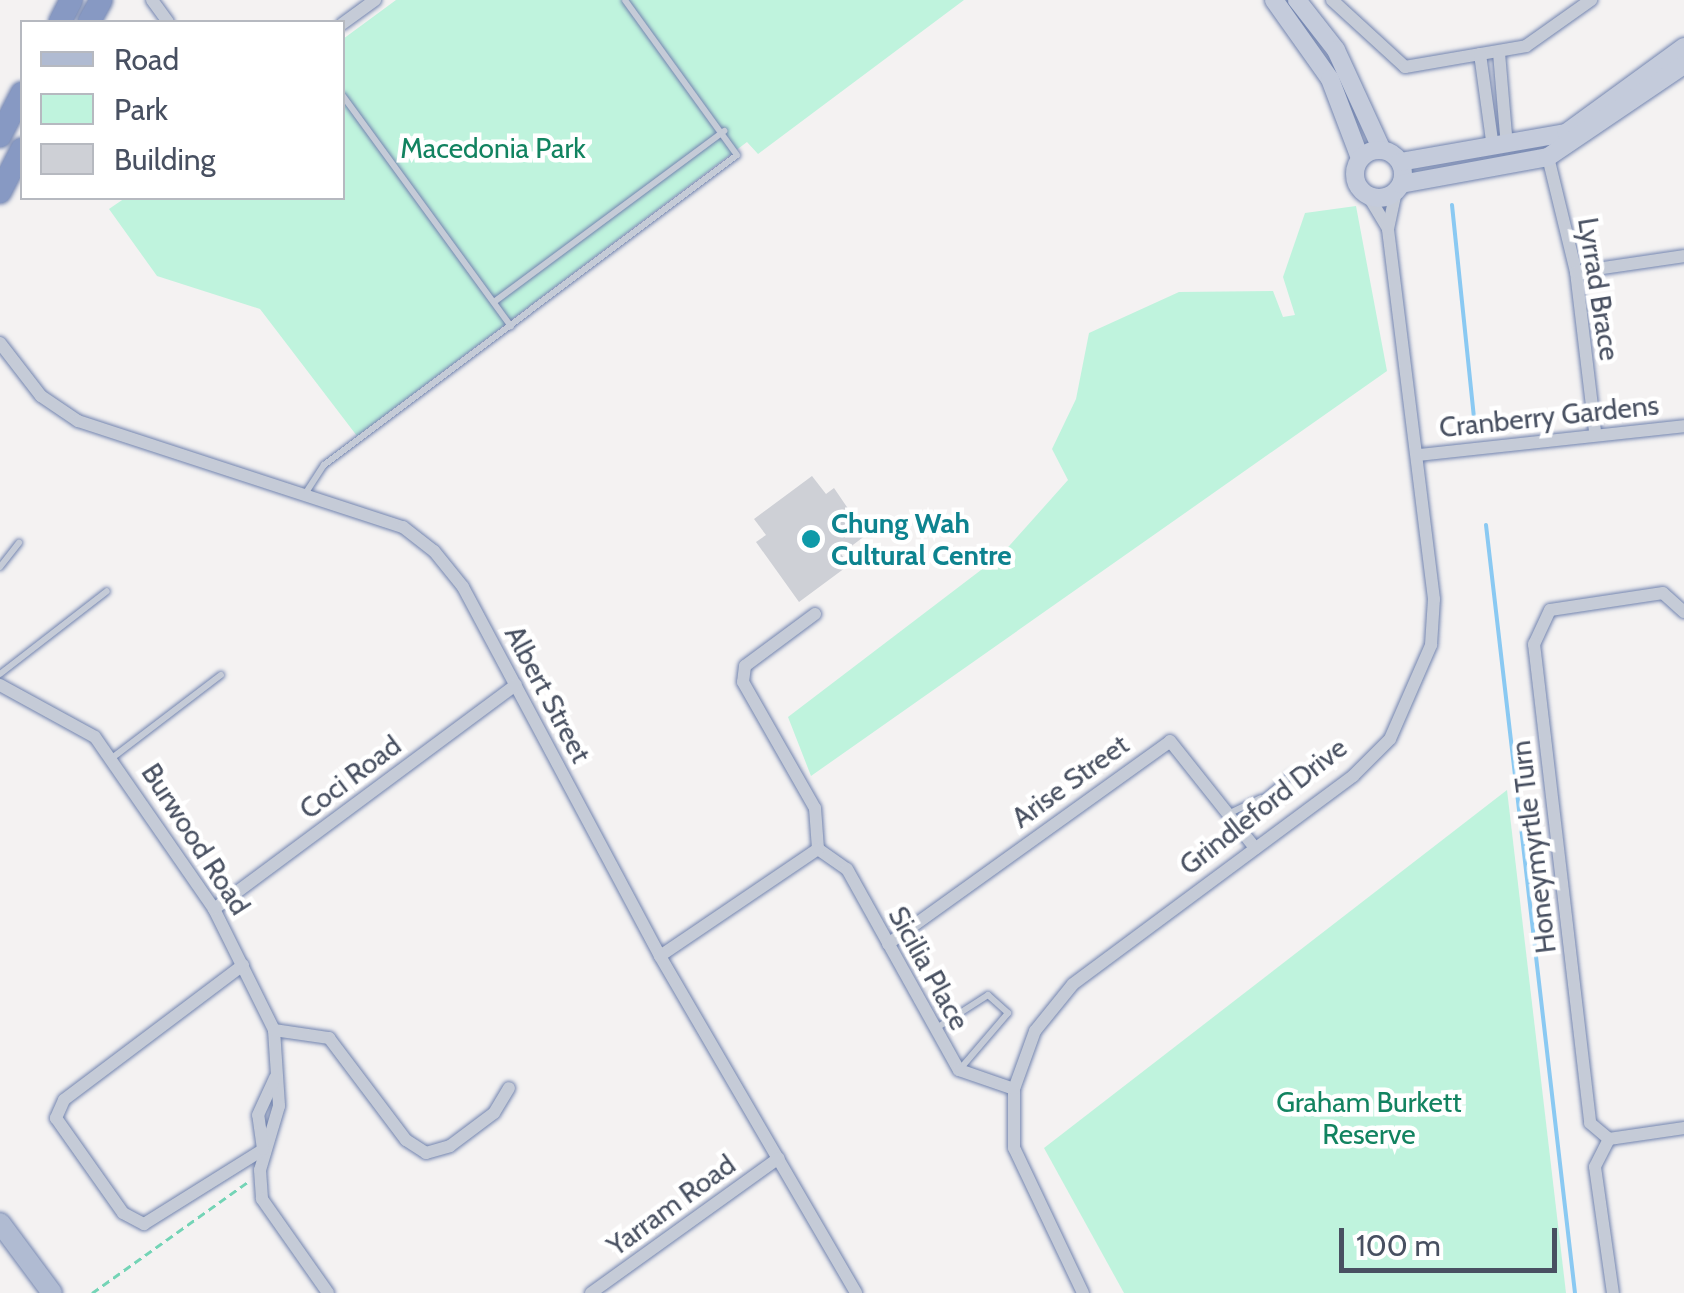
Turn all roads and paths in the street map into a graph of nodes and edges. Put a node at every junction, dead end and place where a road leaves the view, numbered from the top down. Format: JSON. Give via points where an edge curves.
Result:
{"nodes":[{"id":1,"x":375,"y":0,"type":"edge"},
{"id":2,"x":625,"y":0,"type":"edge"},
{"id":3,"x":1274,"y":0,"type":"edge"},
{"id":4,"x":1297,"y":0,"type":"edge"},
{"id":5,"x":1332,"y":0,"type":"edge"},
{"id":6,"x":1591,"y":0,"type":"edge"},
{"id":7,"x":345,"y":22,"type":"edge"},
{"id":8,"x":1684,"y":48,"type":"edge"},
{"id":9,"x":1498,"y":53,"type":"junction"},
{"id":10,"x":1480,"y":54,"type":"junction"},
{"id":11,"x":1684,"y":65,"type":"edge"},
{"id":12,"x":20,"y":97,"type":"edge"},
{"id":13,"x":345,"y":99,"type":"edge"},
{"id":14,"x":724,"y":131,"type":"junction"},
{"id":15,"x":0,"y":136,"type":"edge"},
{"id":16,"x":1500,"y":147,"type":"junction"},
{"id":17,"x":1382,"y":150,"type":"junction"},
{"id":18,"x":20,"y":154,"type":"edge"},
{"id":19,"x":1548,"y":156,"type":"junction"},
{"id":20,"x":1360,"y":158,"type":"junction"},
{"id":21,"x":1400,"y":162,"type":"junction"},
{"id":22,"x":1398,"y":188,"type":"junction"},
{"id":23,"x":0,"y":192,"type":"edge"},
{"id":24,"x":1370,"y":197,"type":"junction"},
{"id":25,"x":1388,"y":229,"type":"junction"},
{"id":26,"x":1684,"y":256,"type":"edge"},
{"id":27,"x":1576,"y":272,"type":"junction"},
{"id":28,"x":494,"y":302,"type":"junction"},
{"id":29,"x":511,"y":326,"type":"junction"},
{"id":30,"x":0,"y":344,"type":"edge"},
{"id":31,"x":1684,"y":426,"type":"edge"},
{"id":32,"x":1595,"y":432,"type":"junction"},
{"id":33,"x":1419,"y":456,"type":"junction"},
{"id":34,"x":305,"y":495,"type":"junction"},
{"id":35,"x":19,"y":543,"type":"dead end"},
{"id":36,"x":0,"y":566,"type":"edge"},
{"id":37,"x":107,"y":591,"type":"dead end"},
{"id":38,"x":1684,"y":612,"type":"edge"},
{"id":39,"x":815,"y":614,"type":"dead end"},
{"id":40,"x":0,"y":674,"type":"edge"},
{"id":41,"x":221,"y":674,"type":"dead end"},
{"id":42,"x":0,"y":685,"type":"edge"},
{"id":43,"x":516,"y":685,"type":"junction"},
{"id":44,"x":112,"y":758,"type":"junction"},
{"id":45,"x":1292,"y":774,"type":"dead end"},
{"id":46,"x":1233,"y":818,"type":"junction"},
{"id":47,"x":818,"y":848,"type":"junction"},
{"id":48,"x":1256,"y":848,"type":"junction"},
{"id":49,"x":214,"y":909,"type":"junction"},
{"id":50,"x":888,"y":944,"type":"junction"},
{"id":51,"x":660,"y":956,"type":"junction"},
{"id":52,"x":243,"y":965,"type":"junction"},
{"id":53,"x":274,"y":1030,"type":"junction"},
{"id":54,"x":934,"y":1030,"type":"junction"},
{"id":55,"x":959,"y":1070,"type":"junction"},
{"id":56,"x":509,"y":1088,"type":"dead end"},
{"id":57,"x":1014,"y":1089,"type":"junction"},
{"id":58,"x":1684,"y":1128,"type":"edge"},
{"id":59,"x":1609,"y":1139,"type":"junction"},
{"id":60,"x":264,"y":1149,"type":"junction"},
{"id":61,"x":779,"y":1158,"type":"junction"},
{"id":62,"x":260,"y":1176,"type":"junction"},
{"id":63,"x":0,"y":1223,"type":"edge"},
{"id":64,"x":52,"y":1293,"type":"edge"},
{"id":65,"x":92,"y":1293,"type":"edge"},
{"id":66,"x":328,"y":1293,"type":"edge"},
{"id":67,"x":591,"y":1293,"type":"edge"},
{"id":68,"x":856,"y":1293,"type":"edge"},
{"id":69,"x":1082,"y":1293,"type":"edge"},
{"id":70,"x":1613,"y":1293,"type":"edge"}],
"edges":[{"from":1,"to":7,"type":"street"},
{"from":2,"to":14,"type":"lane"},
{"from":3,"to":20,"type":"street","name":"Grindleford Drive","via":[[1330,79]]},
{"from":4,"to":17,"type":"street","via":[[1336,50]]},
{"from":5,"to":10,"type":"street","via":[[1368,42],[1405,66]]},
{"from":6,"to":9,"type":"street","via":[[1526,46]]},
{"from":8,"to":16,"type":"street","via":[[1566,132]]},
{"from":9,"to":10,"type":"street"},
{"from":9,"to":16,"type":"street"},
{"from":10,"to":16,"type":"street"},
{"from":11,"to":19,"type":"street"},
{"from":12,"to":15,"type":"highway"},
{"from":13,"to":28,"type":"lane"},
{"from":14,"to":28,"type":"lane"},
{"from":14,"to":29,"type":"lane","via":[[734,160]]},
{"from":16,"to":21,"type":"street"},
{"from":17,"to":20,"type":"street"},
{"from":17,"to":21,"type":"street"},
{"from":18,"to":23,"type":"highway"},
{"from":19,"to":22,"type":"street"},
{"from":19,"to":27,"type":"street","name":"Lyrrad Brace"},
{"from":20,"to":24,"type":"street","name":"Grindleford Drive","via":[[1355,180]]},
{"from":21,"to":22,"type":"street","name":"Grindleford Drive"},
{"from":22,"to":24,"type":"street"},
{"from":22,"to":25,"type":"street","name":"Grindleford Drive"},
{"from":24,"to":25,"type":"street","name":"Grindleford Drive"},
{"from":25,"to":33,"type":"street","name":"Grindleford Drive"},
{"from":26,"to":27,"type":"street"},
{"from":27,"to":32,"type":"street","name":"Lyrrad Brace"},
{"from":28,"to":29,"type":"lane"},
{"from":29,"to":34,"type":"lane","via":[[324,465]]},
{"from":30,"to":34,"type":"street","name":"Albert Street","via":[[41,396],[78,422]]},
{"from":31,"to":32,"type":"street","name":"Cranberry Gardens"},
{"from":32,"to":33,"type":"street","name":"Cranberry Gardens"},
{"from":33,"to":48,"type":"street","name":"Grindleford Drive","via":[[1434,599],[1417,691],[1390,738],[1352,776]]},
{"from":34,"to":43,"type":"street","name":"Albert Street","via":[[403,526],[434,550]]},
{"from":35,"to":36,"type":"lane"},
{"from":37,"to":40,"type":"lane"},
{"from":38,"to":59,"type":"street","name":"Honeymyrtle Turn","via":[[1664,593],[1550,610],[1534,644],[1590,1123]]},
{"from":39,"to":47,"type":"street","via":[[745,666],[743,682],[815,808]]},
{"from":41,"to":44,"type":"lane"},
{"from":42,"to":44,"type":"street","name":"Burwood Road","via":[[95,737]]},
{"from":43,"to":49,"type":"street","name":"Coci Road"},
{"from":43,"to":51,"type":"street","name":"Albert Street"},
{"from":44,"to":49,"type":"street","name":"Burwood Road"},
{"from":45,"to":46,"type":"lane"},
{"from":46,"to":48,"type":"street","name":"Arise Street"},
{"from":46,"to":50,"type":"street","name":"Arise Street","via":[[1170,740]]},
{"from":47,"to":50,"type":"street","name":"Sicilia Place","via":[[847,869]]},
{"from":47,"to":51,"type":"street"},
{"from":48,"to":57,"type":"street","name":"Grindleford Drive","via":[[1073,984],[1035,1031]]},
{"from":49,"to":52,"type":"street","name":"Burwood Road"},
{"from":50,"to":54,"type":"street","name":"Sicilia Place"},
{"from":51,"to":61,"type":"street","name":"Albert Street"},
{"from":52,"to":53,"type":"street","name":"Burwood Road"},
{"from":52,"to":60,"type":"street","via":[[64,1100],[56,1118],[123,1213],[144,1224]]},
{"from":53,"to":56,"type":"street","via":[[329,1038],[406,1140],[426,1152],[450,1146],[494,1113]]},
{"from":53,"to":60,"type":"street","name":"Burwood Road","via":[[276,1076],[258,1115]]},
{"from":54,"to":55,"type":"street","name":"Sicilia Place"},
{"from":54,"to":55,"type":"lane","via":[[988,995],[1008,1013]]},
{"from":55,"to":57,"type":"street","name":"Sicilia Place"},
{"from":57,"to":69,"type":"street","name":"Grindleford Drive","via":[[1010,1118],[1022,1178]]},
{"from":58,"to":59,"type":"street"},
{"from":59,"to":70,"type":"street","via":[[1595,1168]]},
{"from":60,"to":62,"type":"street","name":"Burwood Road"},
{"from":61,"to":67,"type":"street","name":"Yarram Road"},
{"from":61,"to":68,"type":"street","name":"Albert Street"},
{"from":62,"to":65,"type":"path"},
{"from":62,"to":66,"type":"street","name":"Burwood Road","via":[[273,1220]]},
{"from":63,"to":64,"type":"main road"}]}
